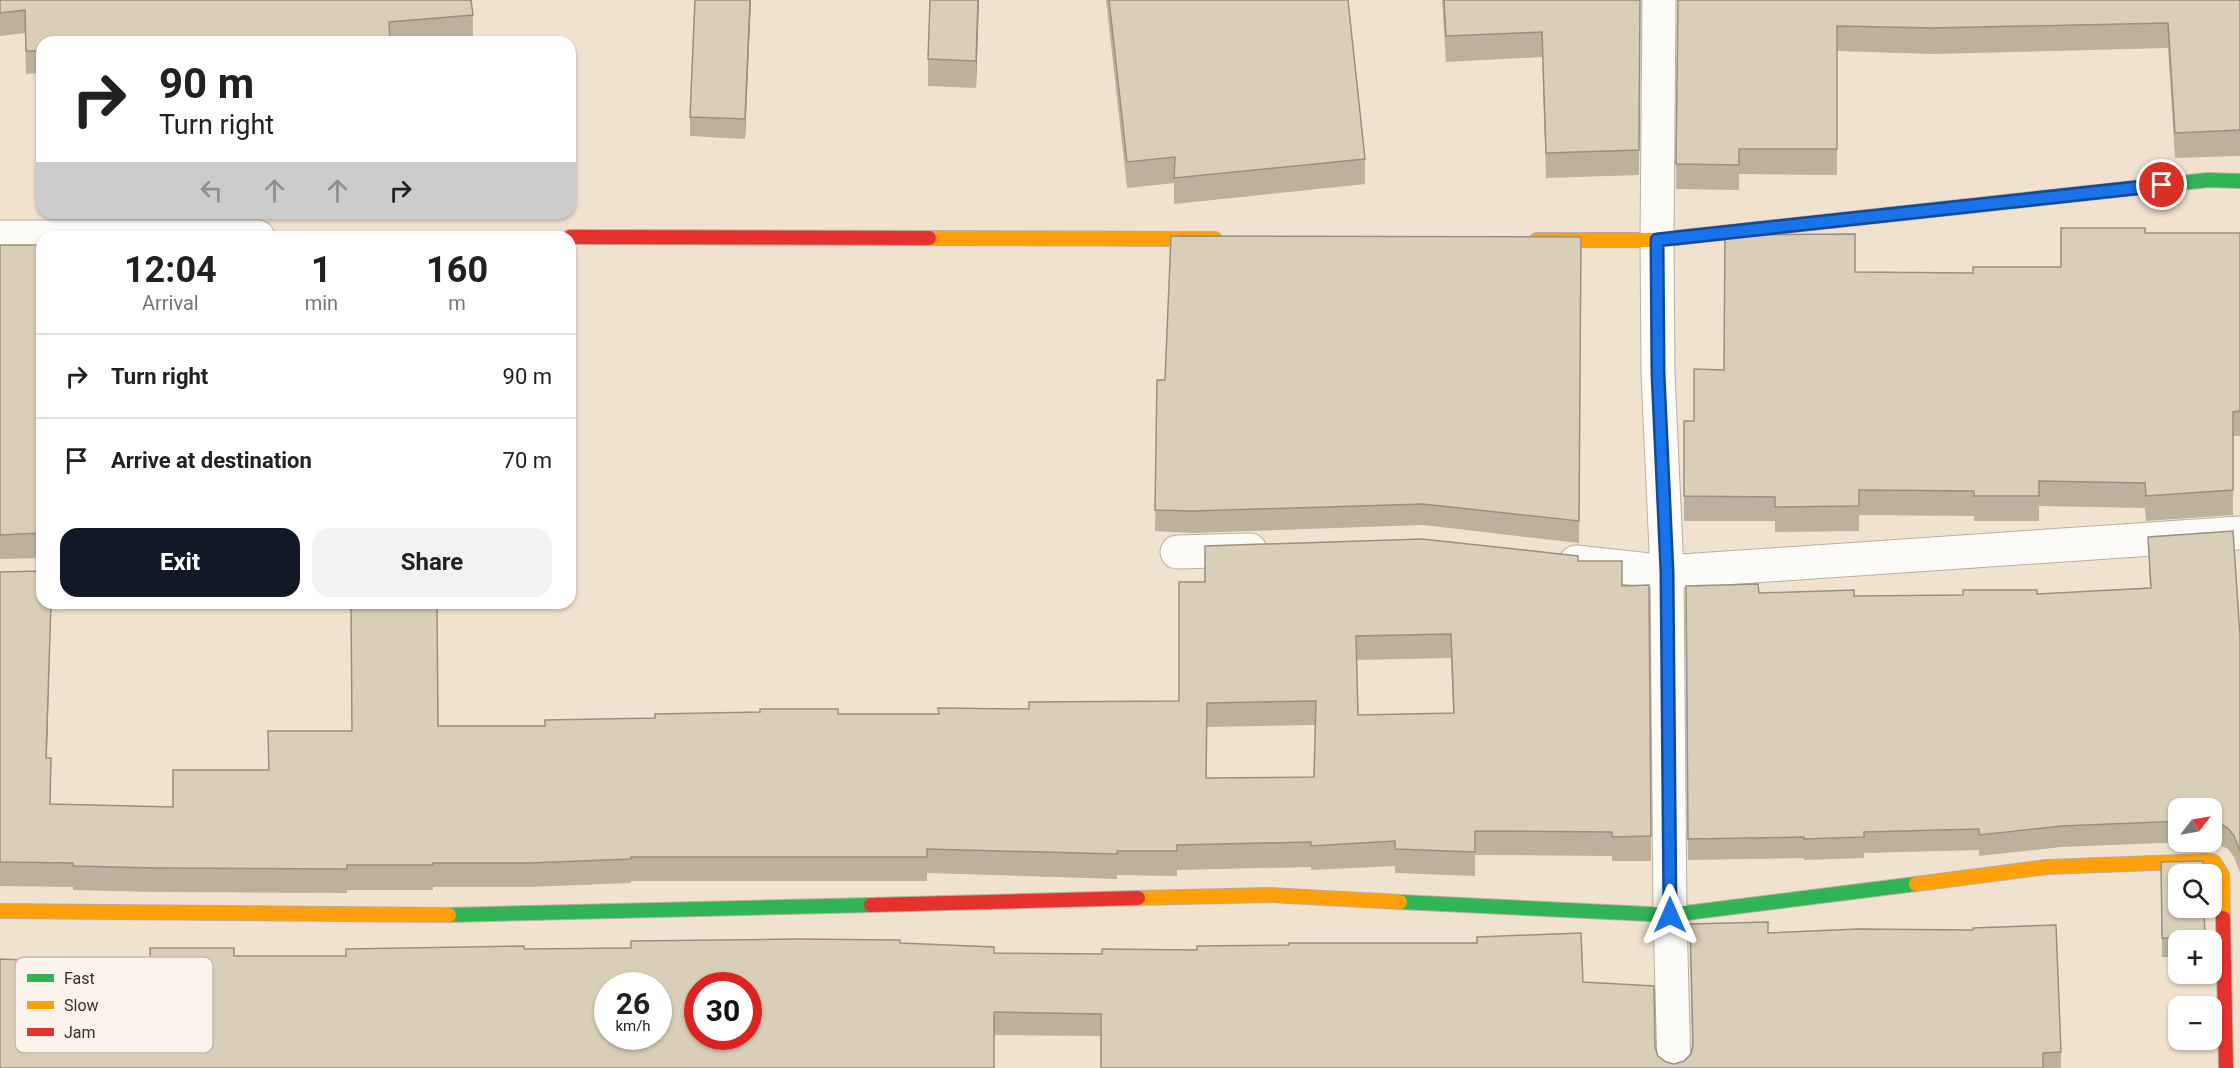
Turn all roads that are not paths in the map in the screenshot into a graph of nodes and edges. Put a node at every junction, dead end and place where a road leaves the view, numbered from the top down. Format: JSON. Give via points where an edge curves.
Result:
{"nodes":[{"id":1,"x":1659,"y":0,"type":"edge"},
{"id":2,"x":2240,"y":181,"type":"edge"},
{"id":3,"x":0,"y":237,"type":"edge"},
{"id":4,"x":36,"y":237,"type":"edge"},
{"id":5,"x":576,"y":237,"type":"edge"},
{"id":6,"x":1227,"y":239,"type":"edge"},
{"id":7,"x":1525,"y":240,"type":"edge"},
{"id":8,"x":1657,"y":240,"type":"junction"},
{"id":9,"x":2240,"y":533,"type":"edge"},
{"id":10,"x":1282,"y":549,"type":"edge"},
{"id":11,"x":1177,"y":552,"type":"dead end"},
{"id":12,"x":1551,"y":559,"type":"edge"},
{"id":13,"x":1667,"y":572,"type":"junction"},
{"id":14,"x":0,"y":911,"type":"edge"},
{"id":15,"x":1670,"y":915,"type":"junction"},
{"id":16,"x":1674,"y":1068,"type":"edge"},
{"id":17,"x":2226,"y":1068,"type":"edge"}],
"edges":[{"from":1,"to":8,"type":"street"},
{"from":2,"to":8,"type":"street","via":[[2208,180]]},
{"from":3,"to":4,"type":"street"},
{"from":5,"to":6,"type":"street"},
{"from":7,"to":8,"type":"street"},
{"from":8,"to":13,"type":"street","via":[[1658,374]]},
{"from":9,"to":13,"type":"street"},
{"from":10,"to":11,"type":"street"},
{"from":12,"to":13,"type":"street"},
{"from":13,"to":15,"type":"street"},
{"from":14,"to":15,"type":"street","via":[[440,915],[1269,895]]},
{"from":15,"to":16,"type":"street"},
{"from":15,"to":17,"type":"street","via":[[2047,867],[2214,862],[2222,875]]}]}
